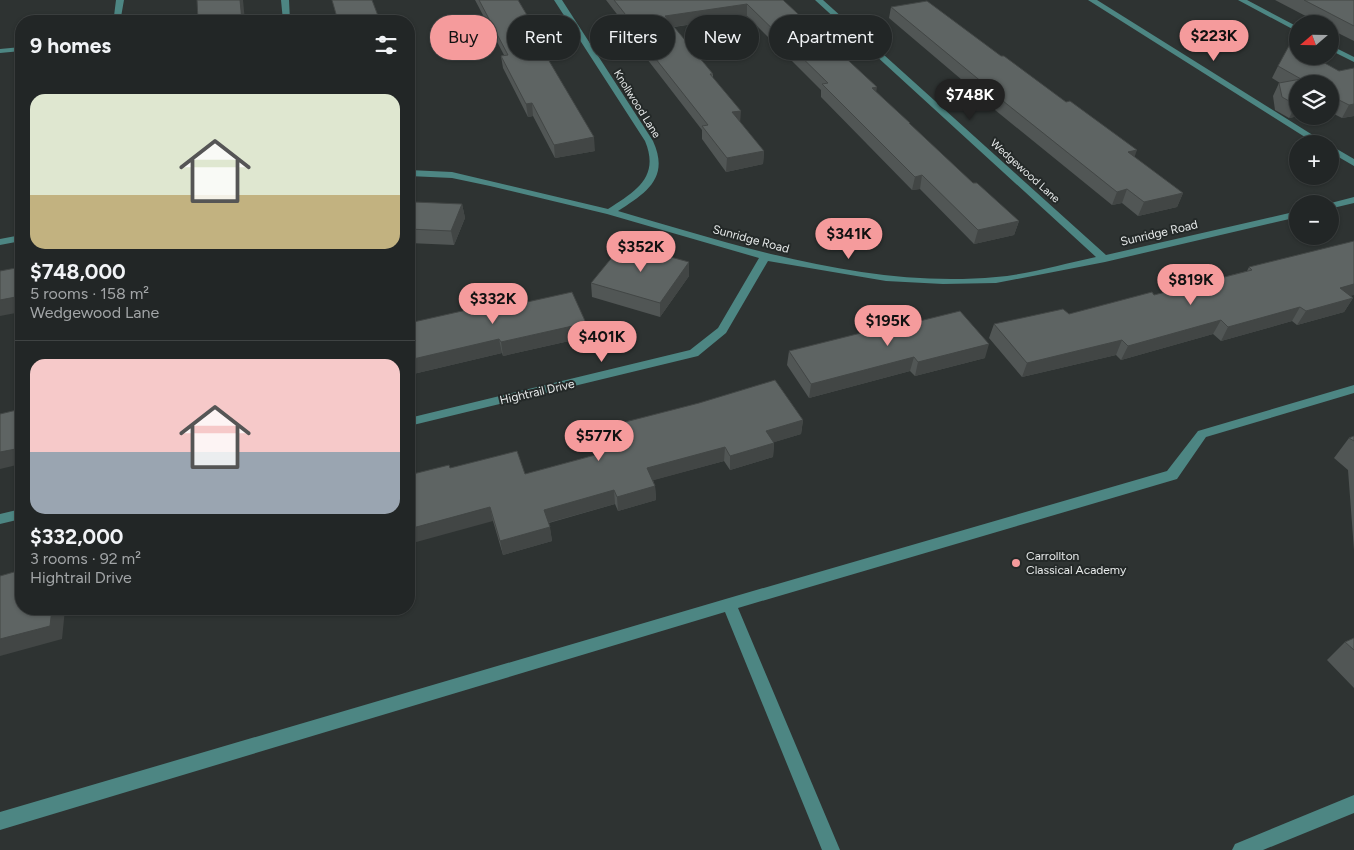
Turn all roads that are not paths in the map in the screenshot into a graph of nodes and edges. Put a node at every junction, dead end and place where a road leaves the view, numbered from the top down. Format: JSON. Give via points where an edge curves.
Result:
{"nodes":[{"id":1,"x":120,"y":0,"type":"edge"},
{"id":2,"x":284,"y":0,"type":"edge"},
{"id":3,"x":558,"y":0,"type":"edge"},
{"id":4,"x":819,"y":0,"type":"edge"},
{"id":5,"x":1092,"y":0,"type":"edge"},
{"id":6,"x":1242,"y":0,"type":"edge"},
{"id":7,"x":117,"y":15,"type":"edge"},
{"id":8,"x":286,"y":15,"type":"edge"},
{"id":9,"x":1289,"y":25,"type":"edge"},
{"id":10,"x":15,"y":50,"type":"edge"},
{"id":11,"x":0,"y":52,"type":"edge"},
{"id":12,"x":1339,"y":52,"type":"edge"},
{"id":13,"x":1354,"y":60,"type":"edge"},
{"id":14,"x":1309,"y":135,"type":"edge"},
{"id":15,"x":1339,"y":154,"type":"edge"},
{"id":16,"x":1354,"y":163,"type":"edge"},
{"id":17,"x":415,"y":173,"type":"edge"},
{"id":18,"x":1354,"y":200,"type":"edge"},
{"id":19,"x":1339,"y":204,"type":"edge"},
{"id":20,"x":610,"y":212,"type":"junction"},
{"id":21,"x":1289,"y":216,"type":"edge"},
{"id":22,"x":15,"y":239,"type":"edge"},
{"id":23,"x":0,"y":242,"type":"edge"},
{"id":24,"x":764,"y":257,"type":"junction"},
{"id":25,"x":1105,"y":259,"type":"junction"},
{"id":26,"x":1354,"y":389,"type":"edge"},
{"id":27,"x":415,"y":421,"type":"edge"},
{"id":28,"x":15,"y":515,"type":"edge"},
{"id":29,"x":0,"y":519,"type":"edge"},
{"id":30,"x":729,"y":604,"type":"junction"},
{"id":31,"x":1354,"y":804,"type":"edge"},
{"id":32,"x":0,"y":821,"type":"edge"},
{"id":33,"x":831,"y":850,"type":"edge"},
{"id":34,"x":1241,"y":850,"type":"edge"}],
"edges":[{"from":1,"to":7,"type":"street"},
{"from":2,"to":8,"type":"street"},
{"from":3,"to":20,"type":"street","name":"Knollwood Lane","via":[[649,142],[655,157],[652,175],[638,194]]},
{"from":4,"to":25,"type":"street","name":"Wedgewood Lane"},
{"from":5,"to":14,"type":"street"},
{"from":6,"to":9,"type":"street"},
{"from":10,"to":11,"type":"street"},
{"from":12,"to":13,"type":"street"},
{"from":15,"to":16,"type":"street"},
{"from":17,"to":20,"type":"street","name":"Sunridge Road","via":[[452,175]]},
{"from":18,"to":19,"type":"street"},
{"from":20,"to":24,"type":"street","name":"Sunridge Road"},
{"from":21,"to":25,"type":"street","name":"Sunridge Road"},
{"from":22,"to":23,"type":"street"},
{"from":24,"to":25,"type":"street","name":"Sunridge Road","via":[[886,278],[943,281],[996,280]]},
{"from":24,"to":27,"type":"street","name":"Hightrail Drive","via":[[722,330],[694,353]]},
{"from":26,"to":30,"type":"street","via":[[1202,434],[1172,475]]},
{"from":28,"to":29,"type":"street"},
{"from":30,"to":32,"type":"street"},
{"from":30,"to":33,"type":"street"},
{"from":31,"to":34,"type":"street"}]}
